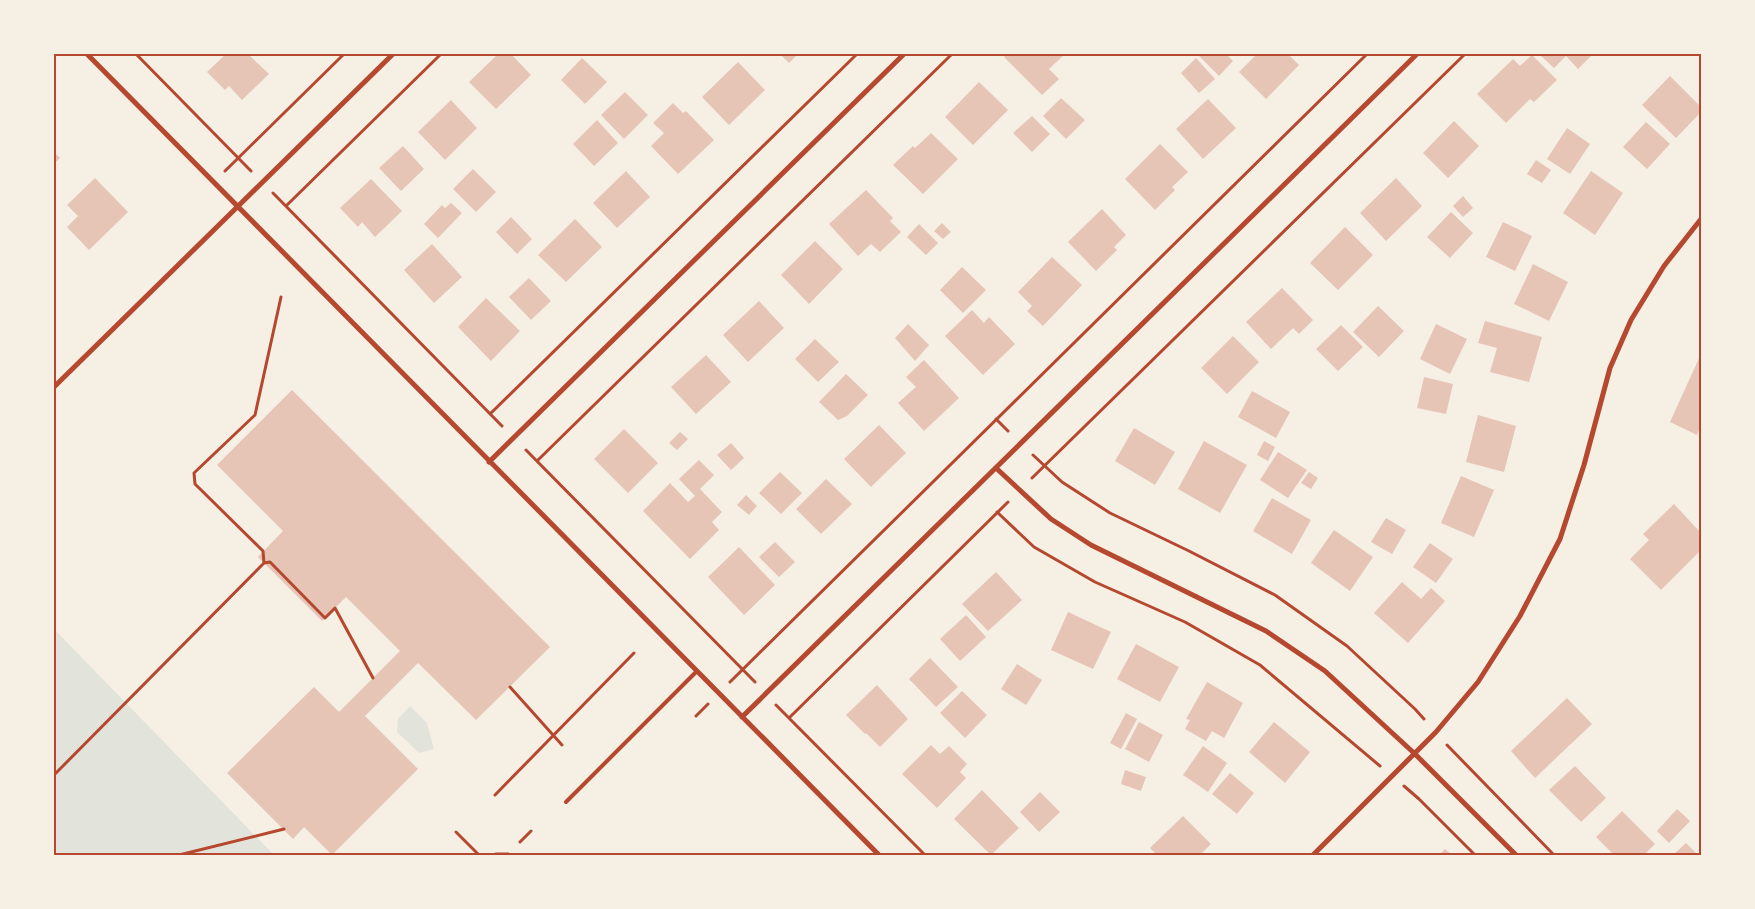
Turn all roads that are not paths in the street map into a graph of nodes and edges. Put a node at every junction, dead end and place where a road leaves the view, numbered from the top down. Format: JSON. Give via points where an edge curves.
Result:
{"nodes":[{"id":1,"x":86,"y":54,"type":"edge"},
{"id":2,"x":393,"y":54,"type":"edge"},
{"id":3,"x":904,"y":54,"type":"edge"},
{"id":4,"x":1417,"y":54,"type":"edge"},
{"id":5,"x":237,"y":207,"type":"junction"},
{"id":6,"x":1701,"y":219,"type":"edge"},
{"id":7,"x":54,"y":386,"type":"edge"},
{"id":8,"x":490,"y":462,"type":"junction"},
{"id":9,"x":996,"y":468,"type":"junction"},
{"id":10,"x":697,"y":671,"type":"junction"},
{"id":11,"x":742,"y":717,"type":"junction"},
{"id":12,"x":1415,"y":754,"type":"junction"},
{"id":13,"x":566,"y":802,"type":"dead end"},
{"id":14,"x":496,"y":855,"type":"edge"},
{"id":15,"x":508,"y":855,"type":"edge"},
{"id":16,"x":879,"y":855,"type":"edge"},
{"id":17,"x":1313,"y":855,"type":"edge"},
{"id":18,"x":1516,"y":855,"type":"edge"}],
"edges":[{"from":1,"to":5,"type":"street"},
{"from":2,"to":5,"type":"street"},
{"from":3,"to":8,"type":"street"},
{"from":4,"to":9,"type":"street"},
{"from":5,"to":7,"type":"street"},
{"from":5,"to":8,"type":"street"},
{"from":6,"to":12,"type":"street","via":[[1664,266],[1631,320],[1610,368],[1560,539],[1520,616],[1478,682]]},
{"from":8,"to":10,"type":"street"},
{"from":9,"to":11,"type":"street"},
{"from":9,"to":12,"type":"street","via":[[1051,519],[1091,545],[1266,630],[1325,671]]},
{"from":10,"to":11,"type":"street"},
{"from":10,"to":13,"type":"lane"},
{"from":11,"to":16,"type":"street"},
{"from":12,"to":17,"type":"street"},
{"from":12,"to":18,"type":"street"},
{"from":14,"to":15,"type":"street"}]}
